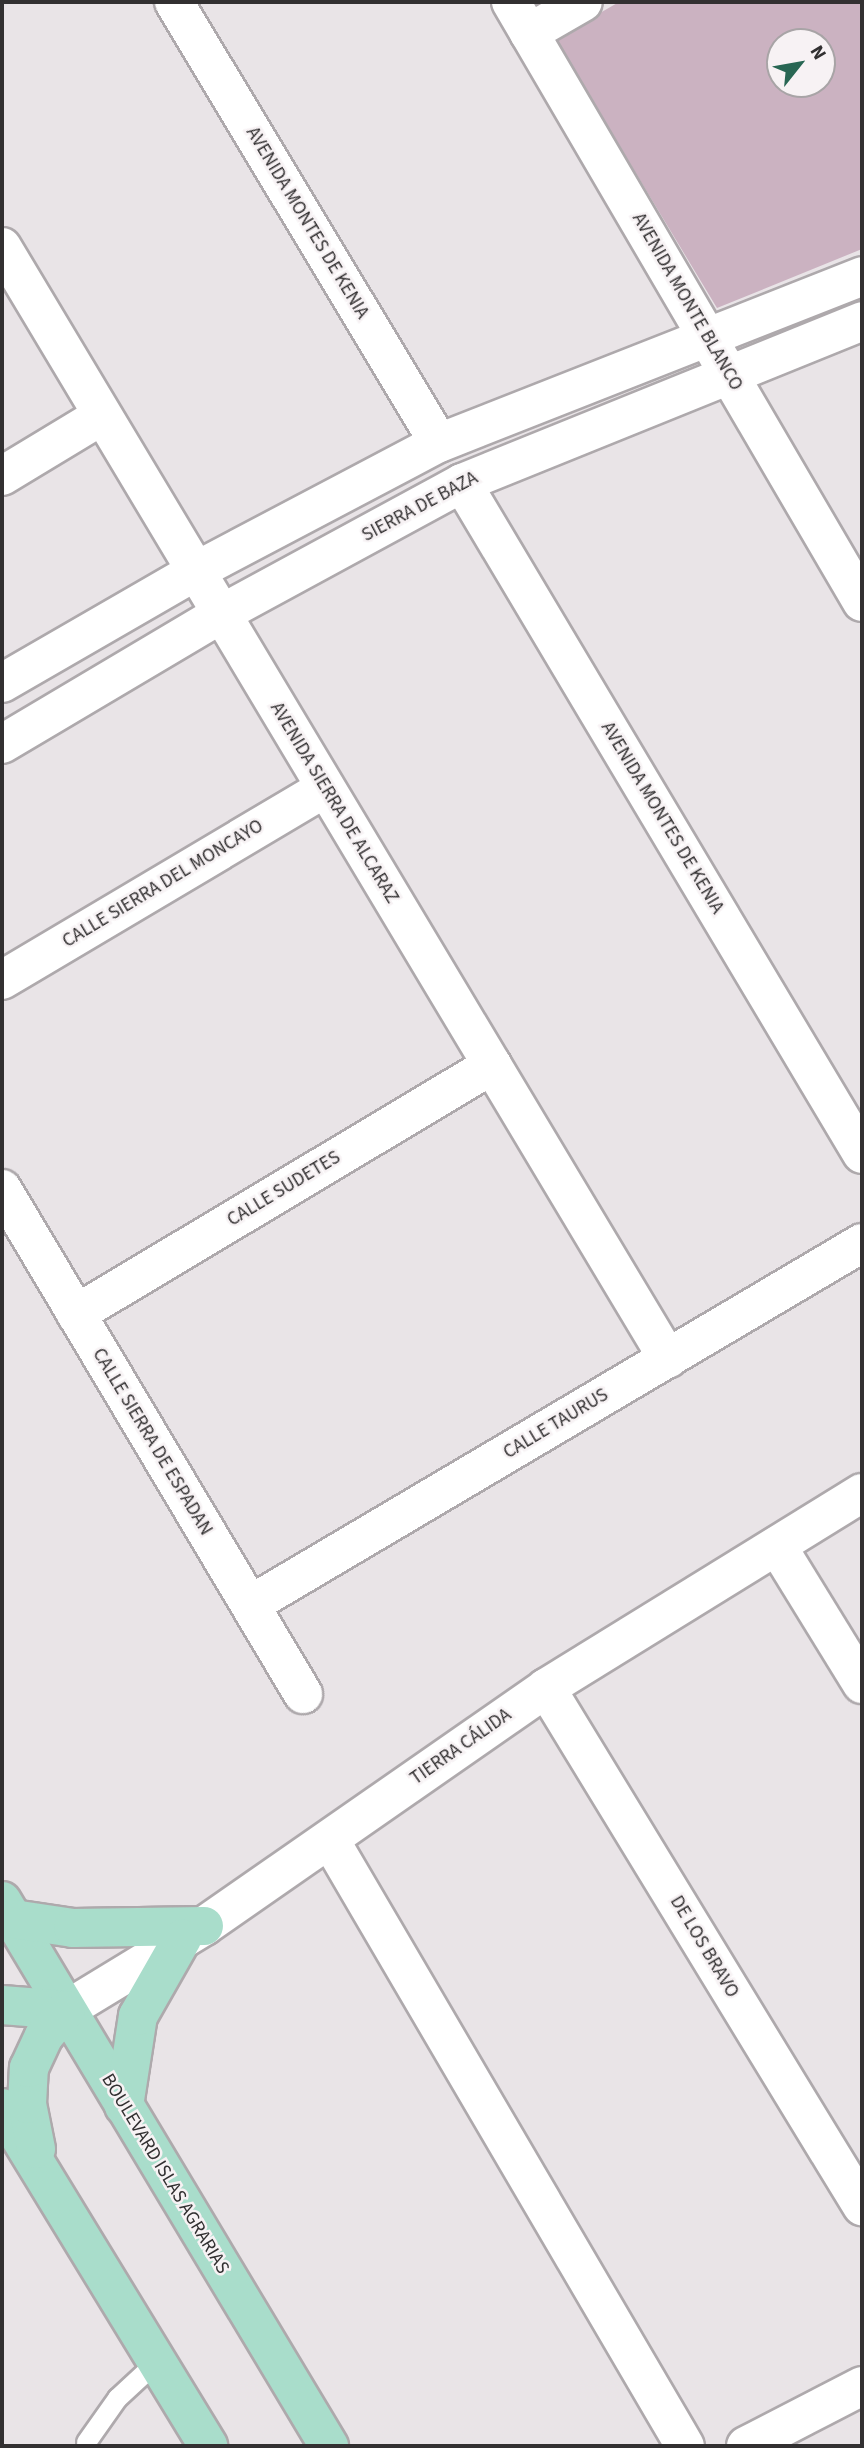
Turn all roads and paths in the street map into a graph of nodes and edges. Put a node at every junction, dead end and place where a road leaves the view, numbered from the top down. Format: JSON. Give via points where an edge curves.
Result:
{"nodes":[{"id":1,"x":174,"y":2,"type":"edge"},
{"id":2,"x":583,"y":2,"type":"edge"},
{"id":3,"x":520,"y":17,"type":"edge"},
{"id":4,"x":2,"y":247,"type":"edge"},
{"id":5,"x":862,"y":276,"type":"edge"},
{"id":6,"x":862,"y":321,"type":"edge"},
{"id":7,"x":707,"y":336,"type":"junction"},
{"id":8,"x":729,"y":374,"type":"junction"},
{"id":9,"x":101,"y":416,"type":"junction"},
{"id":10,"x":439,"y":443,"type":"junction"},
{"id":11,"x":2,"y":476,"type":"edge"},
{"id":12,"x":462,"y":482,"type":"junction"},
{"id":13,"x":194,"y":572,"type":"junction"},
{"id":14,"x":862,"y":602,"type":"edge"},
{"id":15,"x":221,"y":614,"type":"junction"},
{"id":16,"x":2,"y":683,"type":"edge"},
{"id":17,"x":2,"y":744,"type":"edge"},
{"id":18,"x":325,"y":788,"type":"junction"},
{"id":19,"x":2,"y":980,"type":"edge"},
{"id":20,"x":492,"y":1065,"type":"junction"},
{"id":21,"x":862,"y":1154,"type":"edge"},
{"id":22,"x":2,"y":1189,"type":"edge"},
{"id":23,"x":862,"y":1243,"type":"edge"},
{"id":24,"x":76,"y":1314,"type":"junction"},
{"id":25,"x":668,"y":1359,"type":"junction"},
{"id":26,"x":862,"y":1493,"type":"edge"},
{"id":27,"x":777,"y":1546,"type":"junction"},
{"id":28,"x":250,"y":1605,"type":"junction"},
{"id":29,"x":862,"y":1684,"type":"edge"},
{"id":30,"x":546,"y":1688,"type":"junction"},
{"id":31,"x":303,"y":1694,"type":"dead end"},
{"id":32,"x":330,"y":1840,"type":"junction"},
{"id":33,"x":7,"y":1910,"type":"edge"},
{"id":34,"x":193,"y":1933,"type":"junction"},
{"id":35,"x":2,"y":2005,"type":"edge"},
{"id":36,"x":66,"y":2010,"type":"junction"},
{"id":37,"x":124,"y":2106,"type":"junction"},
{"id":38,"x":2,"y":2108,"type":"edge"},
{"id":39,"x":40,"y":2170,"type":"junction"},
{"id":40,"x":862,"y":2206,"type":"edge"},
{"id":41,"x":156,"y":2362,"type":"junction"},
{"id":42,"x":862,"y":2386,"type":"edge"},
{"id":43,"x":85,"y":2445,"type":"edge"},
{"id":44,"x":208,"y":2446,"type":"edge"},
{"id":45,"x":329,"y":2446,"type":"edge"},
{"id":46,"x":685,"y":2446,"type":"edge"},
{"id":47,"x":746,"y":2446,"type":"edge"}],
"edges":[{"from":1,"to":10,"type":"street","name":"AVENIDA MONTES DE KENIA"},
{"from":2,"to":3,"type":"street"},
{"from":3,"to":7,"type":"street","name":"AVENIDA MONTE BLANCO"},
{"from":4,"to":9,"type":"street","name":"AVENIDA SIERRA DE ALCARAZ"},
{"from":5,"to":7,"type":"street"},
{"from":6,"to":8,"type":"street","name":"SIERRA DE BAZA"},
{"from":7,"to":8,"type":"street","name":"AVENIDA MONTE BLANCO"},
{"from":7,"to":10,"type":"street"},
{"from":8,"to":12,"type":"street","name":"SIERRA DE BAZA"},
{"from":8,"to":14,"type":"street","name":"AVENIDA MONTE BLANCO"},
{"from":9,"to":11,"type":"street"},
{"from":9,"to":13,"type":"street","name":"AVENIDA SIERRA DE ALCARAZ"},
{"from":10,"to":13,"type":"street"},
{"from":12,"to":15,"type":"street","name":"SIERRA DE BAZA"},
{"from":12,"to":21,"type":"street","name":"AVENIDA MONTES DE KENIA"},
{"from":13,"to":15,"type":"street","name":"AVENIDA SIERRA DE ALCARAZ"},
{"from":13,"to":16,"type":"street"},
{"from":15,"to":17,"type":"street","name":"SIERRA DE BAZA"},
{"from":15,"to":18,"type":"street","name":"AVENIDA SIERRA DE ALCARAZ"},
{"from":18,"to":19,"type":"street","name":"CALLE SIERRA DEL MONCAYO"},
{"from":18,"to":20,"type":"street","name":"AVENIDA SIERRA DE ALCARAZ"},
{"from":20,"to":24,"type":"street","name":"CALLE SUDETES"},
{"from":20,"to":25,"type":"street","name":"AVENIDA SIERRA DE ALCARAZ"},
{"from":22,"to":24,"type":"street","name":"CALLE SIERRA DE ESPADAN"},
{"from":23,"to":25,"type":"street","name":"CALLE TAURUS"},
{"from":24,"to":28,"type":"street","name":"CALLE SIERRA DE ESPADAN"},
{"from":25,"to":28,"type":"street","name":"CALLE TAURUS"},
{"from":26,"to":27,"type":"street","name":"TIERRA CÁLIDA"},
{"from":27,"to":29,"type":"street"},
{"from":27,"to":30,"type":"street","name":"TIERRA CÁLIDA"},
{"from":28,"to":31,"type":"street","name":"CALLE SIERRA DE ESPADAN"},
{"from":30,"to":32,"type":"street","name":"TIERRA CÁLIDA"},
{"from":30,"to":40,"type":"street","name":"DE LOS BRAVO"},
{"from":32,"to":34,"type":"street","name":"TIERRA CÁLIDA"},
{"from":32,"to":46,"type":"street"},
{"from":33,"to":34,"type":"main road","via":[[72,1928]]},
{"from":33,"to":36,"type":"main road","name":"BOULEVARD ISLAS AGRARIAS"},
{"from":34,"to":36,"type":"street","name":"TIERRA CÁLIDA"},
{"from":34,"to":37,"type":"main road","via":[[138,2016]]},
{"from":35,"to":36,"type":"main road"},
{"from":36,"to":37,"type":"main road","name":"BOULEVARD ISLAS AGRARIAS"},
{"from":36,"to":39,"type":"main road","via":[[44,2036],[29,2068],[27,2104]]},
{"from":37,"to":45,"type":"main road","name":"BOULEVARD ISLAS AGRARIAS"},
{"from":38,"to":39,"type":"main road"},
{"from":39,"to":41,"type":"main road"},
{"from":41,"to":43,"type":"lane","via":[[117,2398]]},
{"from":41,"to":44,"type":"main road"},
{"from":42,"to":47,"type":"street"}]}
